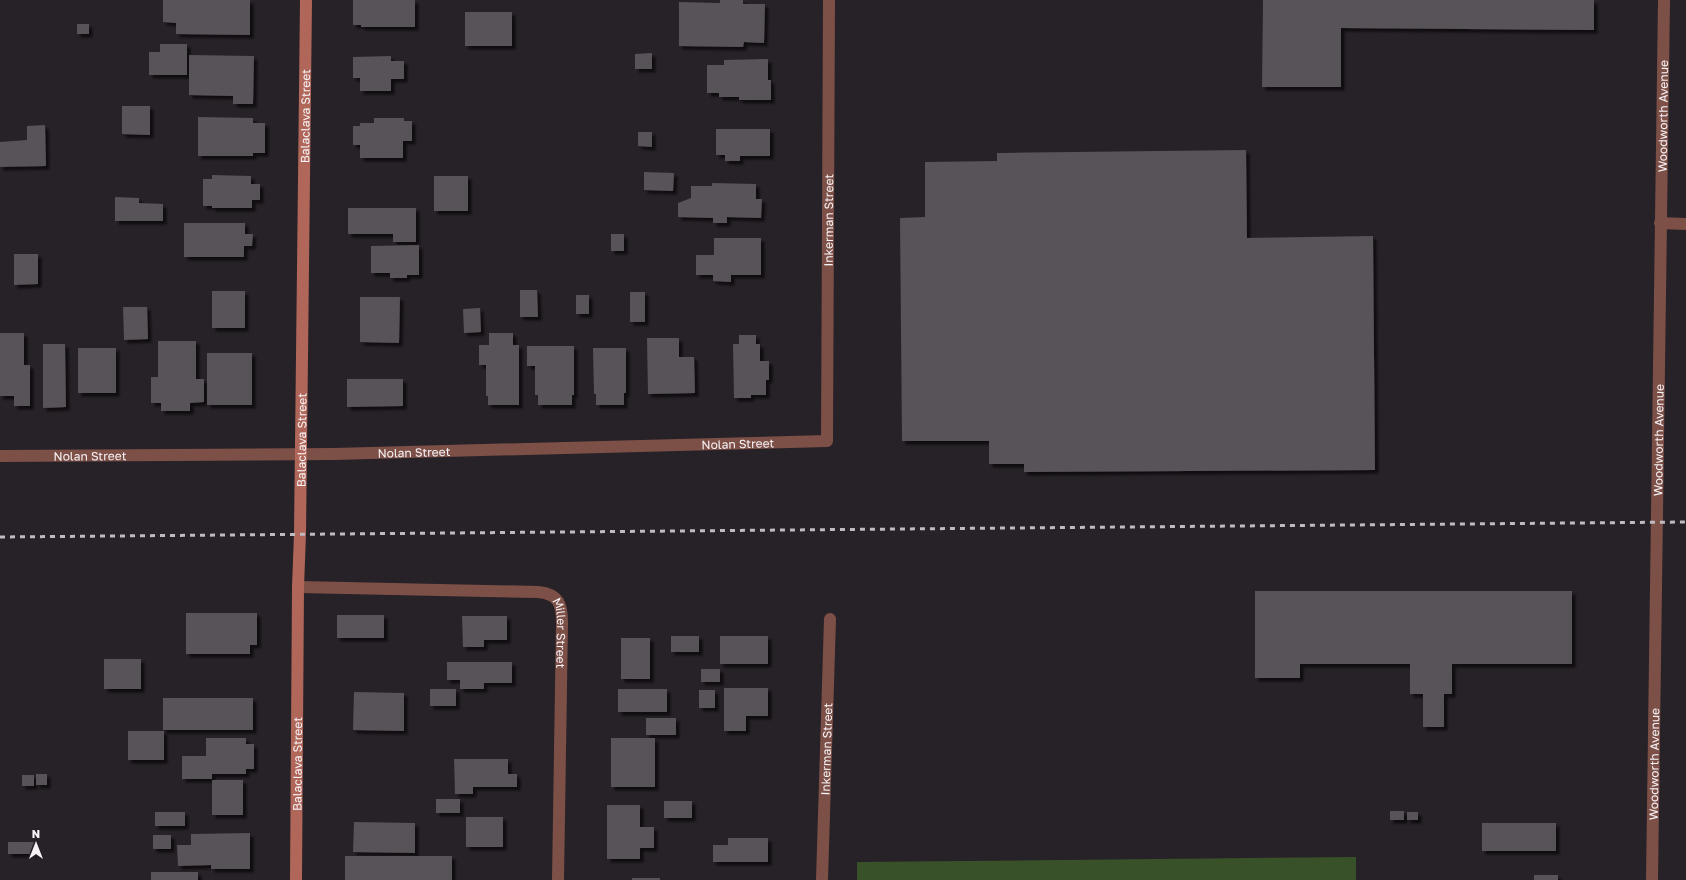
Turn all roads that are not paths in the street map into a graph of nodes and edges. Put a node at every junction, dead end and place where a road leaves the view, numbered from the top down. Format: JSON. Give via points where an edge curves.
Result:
{"nodes":[{"id":1,"x":306,"y":0,"type":"edge"},
{"id":2,"x":829,"y":0,"type":"edge"},
{"id":3,"x":1664,"y":0,"type":"edge"},
{"id":4,"x":1660,"y":223,"type":"junction"},
{"id":5,"x":1686,"y":224,"type":"edge"},
{"id":6,"x":827,"y":441,"type":"joint"},
{"id":7,"x":300,"y":454,"type":"junction"},
{"id":8,"x":0,"y":456,"type":"edge"},
{"id":9,"x":298,"y":587,"type":"junction"},
{"id":10,"x":830,"y":619,"type":"dead end"},
{"id":11,"x":296,"y":880,"type":"edge"},
{"id":12,"x":558,"y":880,"type":"edge"},
{"id":13,"x":822,"y":880,"type":"edge"},
{"id":14,"x":1652,"y":880,"type":"edge"}],
"edges":[{"from":1,"to":7,"type":"street","name":"Balaclava Street"},
{"from":2,"to":6,"type":"street","name":"Inkerman Street"},
{"from":3,"to":4,"type":"street","name":"Woodworth Avenue"},
{"from":4,"to":5,"type":"street"},
{"from":4,"to":14,"type":"street","name":"Woodworth Avenue"},
{"from":6,"to":7,"type":"street","name":"Nolan Street"},
{"from":7,"to":8,"type":"street","name":"Nolan Street"},
{"from":7,"to":9,"type":"street","name":"Balaclava Street"},
{"from":9,"to":11,"type":"street","name":"Balaclava Street"},
{"from":9,"to":12,"type":"street","name":"Miller Street","via":[[548,592],[558,600],[562,611]]},
{"from":10,"to":13,"type":"street","name":"Inkerman Street"}]}
